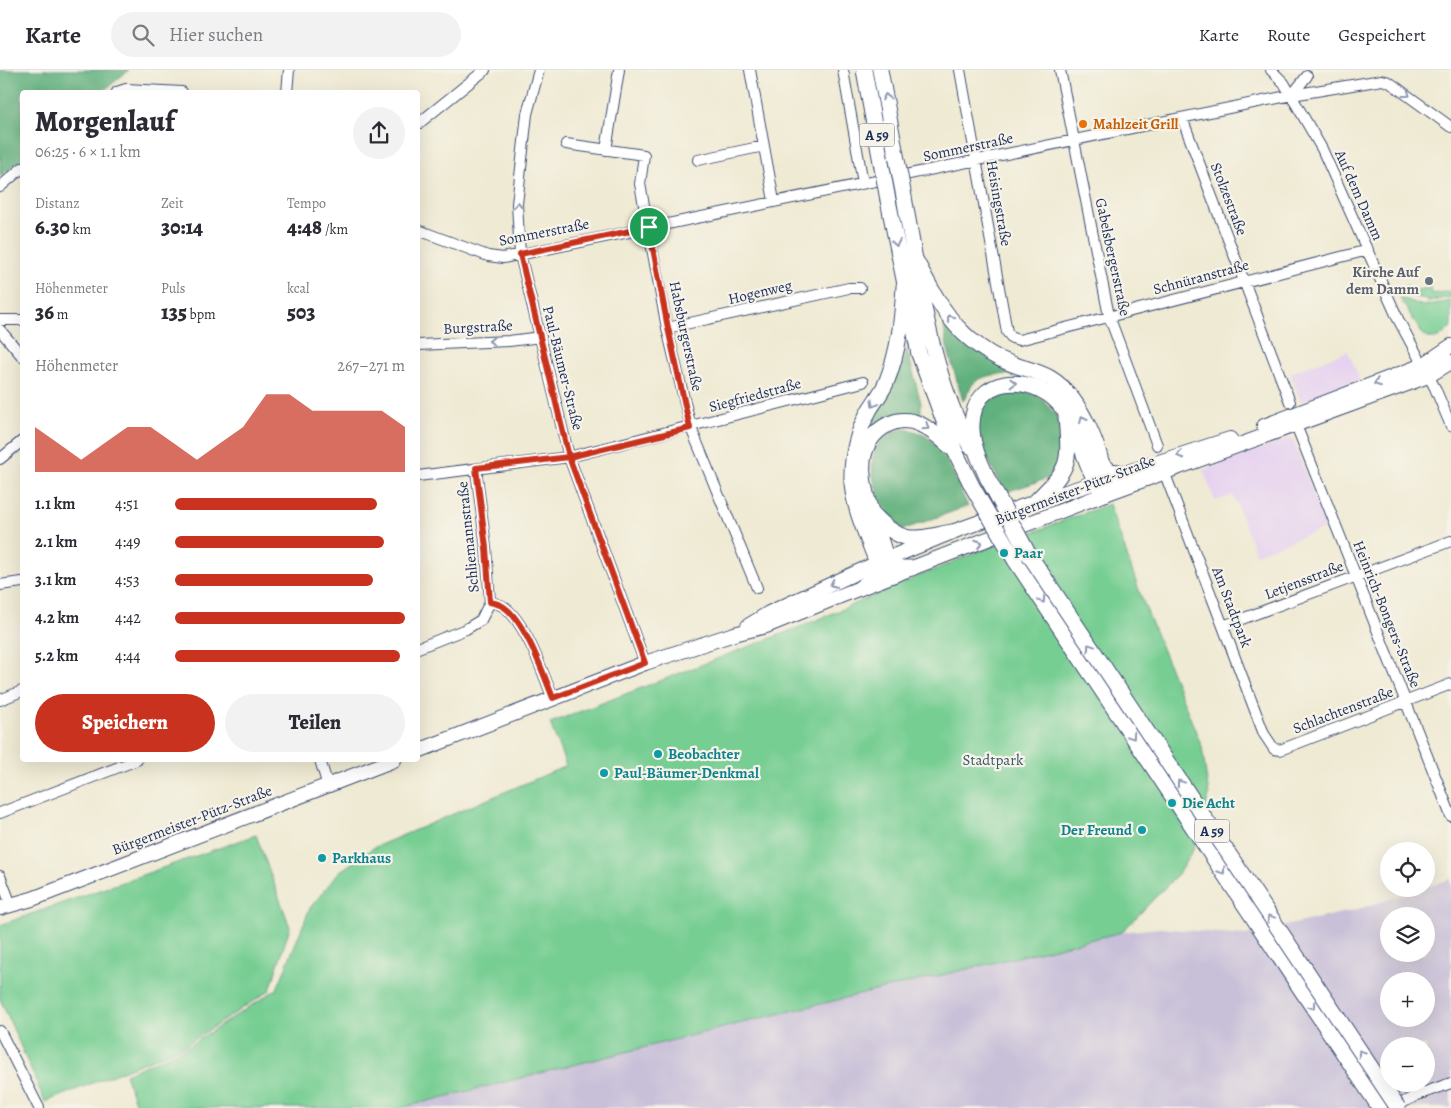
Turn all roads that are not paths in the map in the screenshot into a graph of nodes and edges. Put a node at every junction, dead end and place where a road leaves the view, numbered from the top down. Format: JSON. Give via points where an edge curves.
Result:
{"nodes":[{"id":1,"x":289,"y":70,"type":"edge"},
{"id":2,"x":485,"y":70,"type":"edge"},
{"id":3,"x":539,"y":70,"type":"edge"},
{"id":4,"x":619,"y":70,"type":"edge"},
{"id":5,"x":750,"y":70,"type":"edge"},
{"id":6,"x":843,"y":70,"type":"edge"},
{"id":7,"x":864,"y":70,"type":"edge"},
{"id":8,"x":880,"y":70,"type":"edge"},
{"id":9,"x":960,"y":70,"type":"edge"},
{"id":10,"x":1060,"y":70,"type":"edge"},
{"id":11,"x":1271,"y":70,"type":"edge"},
{"id":12,"x":1307,"y":73,"type":"edge"},
{"id":13,"x":123,"y":90,"type":"edge"},
{"id":14,"x":142,"y":90,"type":"edge"},
{"id":15,"x":287,"y":90,"type":"edge"},
{"id":16,"x":1311,"y":92,"type":"junction"},
{"id":17,"x":1292,"y":95,"type":"junction"},
{"id":18,"x":1182,"y":118,"type":"junction"},
{"id":19,"x":420,"y":122,"type":"edge"},
{"id":20,"x":1451,"y":127,"type":"edge"},
{"id":21,"x":1074,"y":140,"type":"junction"},
{"id":22,"x":566,"y":144,"type":"dead end"},
{"id":23,"x":764,"y":146,"type":"junction"},
{"id":24,"x":606,"y":150,"type":"junction"},
{"id":25,"x":698,"y":160,"type":"dead end"},
{"id":26,"x":976,"y":160,"type":"junction"},
{"id":27,"x":20,"y":170,"type":"edge"},
{"id":28,"x":863,"y":183,"type":"junction"},
{"id":29,"x":0,"y":187,"type":"edge"},
{"id":30,"x":774,"y":201,"type":"junction"},
{"id":31,"x":649,"y":227,"type":"junction"},
{"id":32,"x":420,"y":231,"type":"edge"},
{"id":33,"x":1368,"y":250,"type":"junction"},
{"id":34,"x":520,"y":254,"type":"junction"},
{"id":35,"x":915,"y":259,"type":"junction"},
{"id":36,"x":1244,"y":281,"type":"junction"},
{"id":37,"x":904,"y":286,"type":"junction"},
{"id":38,"x":860,"y":288,"type":"dead end"},
{"id":39,"x":1110,"y":316,"type":"junction"},
{"id":40,"x":0,"y":320,"type":"edge"},
{"id":41,"x":20,"y":320,"type":"edge"},
{"id":42,"x":668,"y":328,"type":"junction"},
{"id":43,"x":0,"y":330,"type":"edge"},
{"id":44,"x":541,"y":337,"type":"junction"},
{"id":45,"x":1012,"y":338,"type":"joint"},
{"id":46,"x":420,"y":345,"type":"edge"},
{"id":47,"x":1451,"y":346,"type":"edge"},
{"id":48,"x":20,"y":354,"type":"edge"},
{"id":49,"x":1451,"y":362,"type":"edge"},
{"id":50,"x":1426,"y":370,"type":"junction"},
{"id":51,"x":863,"y":382,"type":"dead end"},
{"id":52,"x":1290,"y":402,"type":"dead end"},
{"id":53,"x":1066,"y":415,"type":"junction"},
{"id":54,"x":1296,"y":424,"type":"junction"},
{"id":55,"x":1451,"y":426,"type":"edge"},
{"id":56,"x":690,"y":428,"type":"junction"},
{"id":57,"x":20,"y":442,"type":"edge"},
{"id":58,"x":1158,"y":445,"type":"dead end"},
{"id":59,"x":954,"y":451,"type":"junction"},
{"id":60,"x":977,"y":455,"type":"junction"},
{"id":61,"x":569,"y":457,"type":"junction"},
{"id":62,"x":0,"y":459,"type":"edge"},
{"id":63,"x":1102,"y":464,"type":"junction"},
{"id":64,"x":476,"y":468,"type":"junction"},
{"id":65,"x":1126,"y":473,"type":"junction"},
{"id":66,"x":1165,"y":474,"type":"junction"},
{"id":67,"x":420,"y":476,"type":"edge"},
{"id":68,"x":1102,"y":485,"type":"junction"},
{"id":69,"x":1035,"y":502,"type":"junction"},
{"id":70,"x":870,"y":511,"type":"junction"},
{"id":71,"x":952,"y":532,"type":"junction"},
{"id":72,"x":1451,"y":541,"type":"edge"},
{"id":73,"x":883,"y":563,"type":"junction"},
{"id":74,"x":912,"y":568,"type":"junction"},
{"id":75,"x":1356,"y":576,"type":"junction"},
{"id":76,"x":20,"y":582,"type":"edge"},
{"id":77,"x":0,"y":585,"type":"edge"},
{"id":78,"x":757,"y":588,"type":"dead end"},
{"id":79,"x":860,"y":588,"type":"junction"},
{"id":80,"x":490,"y":602,"type":"junction"},
{"id":81,"x":1223,"y":626,"type":"junction"},
{"id":82,"x":734,"y":634,"type":"junction"},
{"id":83,"x":420,"y":647,"type":"edge"},
{"id":84,"x":645,"y":663,"type":"junction"},
{"id":85,"x":1451,"y":684,"type":"edge"},
{"id":86,"x":20,"y":692,"type":"edge"},
{"id":87,"x":553,"y":698,"type":"junction"},
{"id":88,"x":0,"y":700,"type":"edge"},
{"id":89,"x":1406,"y":702,"type":"junction"},
{"id":90,"x":1274,"y":749,"type":"joint"},
{"id":91,"x":420,"y":750,"type":"edge"},
{"id":92,"x":132,"y":762,"type":"edge"},
{"id":93,"x":321,"y":762,"type":"edge"},
{"id":94,"x":389,"y":762,"type":"edge"},
{"id":95,"x":328,"y":786,"type":"junction"},
{"id":96,"x":0,"y":813,"type":"edge"},
{"id":97,"x":1451,"y":816,"type":"edge"},
{"id":98,"x":0,"y":876,"type":"edge"},
{"id":99,"x":5,"y":907,"type":"edge"},
{"id":100,"x":0,"y":1031,"type":"edge"},
{"id":101,"x":1451,"y":1083,"type":"edge"},
{"id":102,"x":39,"y":1108,"type":"edge"},
{"id":103,"x":1380,"y":1108,"type":"edge"},
{"id":104,"x":1393,"y":1108,"type":"edge"},
{"id":105,"x":1398,"y":1108,"type":"edge"}],
"edges":[{"from":1,"to":15,"type":"street"},
{"from":2,"to":19,"type":"street"},
{"from":34,"to":3,"type":"street","name":"Paul-Bäumer-Straße","one_way":true,"via":[[517,204],[527,114]]},
{"from":4,"to":24,"type":"street"},
{"from":5,"to":23,"type":"street"},
{"from":6,"to":28,"type":"street"},
{"from":7,"to":37,"type":"highway","number":"A 59","one_way":true,"bridge":true},
{"from":35,"to":8,"type":"highway","number":"A 59","one_way":true,"bridge":true},
{"from":9,"to":26,"type":"street","name":"Heisingstraße"},
{"from":10,"to":21,"type":"street","name":"Gabelsbergerstraße"},
{"from":11,"to":17,"type":"street","name":"Auf dem Damm"},
{"from":12,"to":16,"type":"street"},
{"from":12,"to":17,"type":"street"},
{"from":13,"to":14,"type":"street"},
{"from":16,"to":17,"type":"street","name":"Sommerstraße"},
{"from":16,"to":20,"type":"street","name":"Sommerstraße","one_way":true,"via":[[1386,80]]},
{"from":17,"to":18,"type":"street","name":"Sommerstraße"},
{"from":17,"to":33,"type":"street","name":"Auf dem Damm","via":[[1322,149]]},
{"from":18,"to":21,"type":"street","name":"Sommerstraße"},
{"from":18,"to":36,"type":"street","name":"Stolzestraße"},
{"from":21,"to":26,"type":"street","name":"Sommerstraße"},
{"from":21,"to":39,"type":"street","name":"Gabelsbergerstraße"},
{"from":22,"to":24,"type":"street"},
{"from":23,"to":25,"type":"street"},
{"from":23,"to":30,"type":"street"},
{"from":24,"to":31,"type":"street","via":[[644,155],[640,184]]},
{"from":26,"to":28,"type":"street","name":"Sommerstraße"},
{"from":26,"to":45,"type":"street","name":"Heisingstraße","via":[[1007,332]]},
{"from":27,"to":29,"type":"street"},
{"from":28,"to":30,"type":"street","name":"Sommerstraße"},
{"from":30,"to":31,"type":"street","name":"Sommerstraße"},
{"from":31,"to":34,"type":"street","name":"Sommerstraße"},
{"from":31,"to":42,"type":"street","name":"Habsburgerstraße"},
{"from":32,"to":34,"type":"street","name":"Sommerstraße","via":[[488,256],[503,258]]},
{"from":33,"to":36,"type":"street","name":"Schnüranstraße"},
{"from":33,"to":50,"type":"street","name":"Auf dem Damm","via":[[1398,319]]},
{"from":34,"to":44,"type":"street","name":"Paul-Bäumer-Straße"},
{"from":35,"to":60,"type":"highway","number":"A 59","via":[[934,350],[966,439]]},
{"from":63,"to":35,"type":"highway","one_way":true,"via":[[1075,402],[1064,389],[1050,378],[985,351],[969,339],[946,312]]},
{"from":36,"to":39,"type":"street","name":"Schnüranstraße"},
{"from":36,"to":52,"type":"street","name":"Stolzestraße"},
{"from":37,"to":59,"type":"highway","number":"A 59","via":[[919,354]]},
{"from":37,"to":73,"type":"highway","one_way":true,"via":[[894,360],[885,386],[865,419],[854,452],[852,483],[856,503]]},
{"from":38,"to":42,"type":"street","name":"Hogenweg"},
{"from":39,"to":45,"type":"street","name":"Schnüranstraße","via":[[1019,340]]},
{"from":39,"to":58,"type":"street","name":"Gabelsbergerstraße"},
{"from":40,"to":41,"type":"street"},
{"from":42,"to":56,"type":"street","name":"Habsburgerstraße"},
{"from":43,"to":48,"type":"street"},
{"from":44,"to":46,"type":"street","name":"Burgstraße","one_way":true},
{"from":44,"to":61,"type":"street","name":"Paul-Bäumer-Straße"},
{"from":47,"to":50,"type":"main road"},
{"from":49,"to":50,"type":"main road"},
{"from":50,"to":54,"type":"main road","name":"Bürgermeister-Pütz-Straße"},
{"from":50,"to":55,"type":"street","name":"Auf dem Damm"},
{"from":50,"to":65,"type":"main road","name":"Bürgermeister-Pütz-Straße","one_way":true},
{"from":51,"to":56,"type":"street","name":"Siegfriedstraße"},
{"from":60,"to":53,"type":"highway","one_way":true,"via":[[972,424],[974,412],[980,400],[993,388],[1011,382],[1027,384],[1048,394]]},
{"from":53,"to":68,"type":"highway"},
{"from":53,"to":69,"type":"highway","via":[[1067,461],[1058,478]]},
{"from":54,"to":66,"type":"main road","name":"Bürgermeister-Pütz-Straße"},
{"from":54,"to":75,"type":"street","name":"Heinrich-Bongers-Straße"},
{"from":56,"to":61,"type":"street","name":"Siegfriedstraße"},
{"from":56,"to":78,"type":"street","name":"Habsburgerstraße"},
{"from":57,"to":62,"type":"street"},
{"from":70,"to":59,"type":"highway","one_way":true,"via":[[863,484],[863,458],[867,445],[880,429],[905,420],[919,422]]},
{"from":59,"to":103,"type":"highway","number":"A 59","one_way":true,"bridge":true,"via":[[1015,560]]},
{"from":105,"to":60,"type":"highway","number":"A 59","one_way":true,"bridge":true,"via":[[1028,553]]},
{"from":61,"to":64,"type":"street","name":"Siegfriedstraße"},
{"from":61,"to":84,"type":"street","name":"Paul-Bäumer-Straße"},
{"from":63,"to":65,"type":"highway","via":[[1110,471]]},
{"from":63,"to":68,"type":"highway"},
{"from":64,"to":67,"type":"street","name":"Siegfriedstraße"},
{"from":64,"to":80,"type":"street","name":"Schliemannstraße"},
{"from":65,"to":68,"type":"main road","name":"Bürgermeister-Pütz-Straße"},
{"from":66,"to":68,"type":"main road","name":"Bürgermeister-Pütz-Straße"},
{"from":66,"to":81,"type":"street","name":"Am Stadtpark"},
{"from":68,"to":69,"type":"main road","name":"Bürgermeister-Pütz-Straße"},
{"from":74,"to":68,"type":"main road","name":"Bürgermeister-Pütz-Straße","one_way":true},
{"from":69,"to":71,"type":"main road","name":"Bürgermeister-Pütz-Straße"},
{"from":70,"to":71,"type":"highway","via":[[890,532],[906,538]]},
{"from":70,"to":73,"type":"highway"},
{"from":71,"to":73,"type":"main road","name":"Bürgermeister-Pütz-Straße"},
{"from":72,"to":75,"type":"street","name":"Letjensstraße"},
{"from":73,"to":74,"type":"highway"},
{"from":73,"to":79,"type":"highway","via":[[883,571]]},
{"from":73,"to":82,"type":"main road","name":"Bürgermeister-Pütz-Straße","one_way":true,"via":[[770,613]]},
{"from":74,"to":79,"type":"main road","name":"Bürgermeister-Pütz-Straße"},
{"from":75,"to":81,"type":"street","name":"Letjensstraße"},
{"from":75,"to":89,"type":"street","name":"Heinrich-Bongers-Straße"},
{"from":76,"to":77,"type":"street"},
{"from":79,"to":82,"type":"main road","name":"Bürgermeister-Pütz-Straße","via":[[766,626]]},
{"from":80,"to":83,"type":"street","via":[[481,620]]},
{"from":80,"to":87,"type":"street","name":"Schliemannstraße","via":[[505,607],[515,619],[535,651]]},
{"from":81,"to":90,"type":"street","name":"Am Stadtpark","via":[[1264,734]]},
{"from":82,"to":84,"type":"main road","name":"Bürgermeister-Pütz-Straße"},
{"from":84,"to":87,"type":"main road","name":"Bürgermeister-Pütz-Straße"},
{"from":85,"to":89,"type":"street","name":"Schlachtenstraße"},
{"from":86,"to":88,"type":"street"},
{"from":87,"to":91,"type":"main road","name":"Bürgermeister-Pütz-Straße"},
{"from":89,"to":90,"type":"street","name":"Schlachtenstraße","via":[[1280,750]]},
{"from":89,"to":97,"type":"street","name":"Heinrich-Bongers-Straße"},
{"from":92,"to":96,"type":"street"},
{"from":93,"to":95,"type":"street"},
{"from":94,"to":95,"type":"main road","name":"Bürgermeister-Pütz-Straße"},
{"from":95,"to":99,"type":"main road","name":"Bürgermeister-Pütz-Straße"},
{"from":98,"to":99,"type":"street"},
{"from":100,"to":102,"type":"street"},
{"from":101,"to":104,"type":"street","via":[[1416,1095]]}]}
